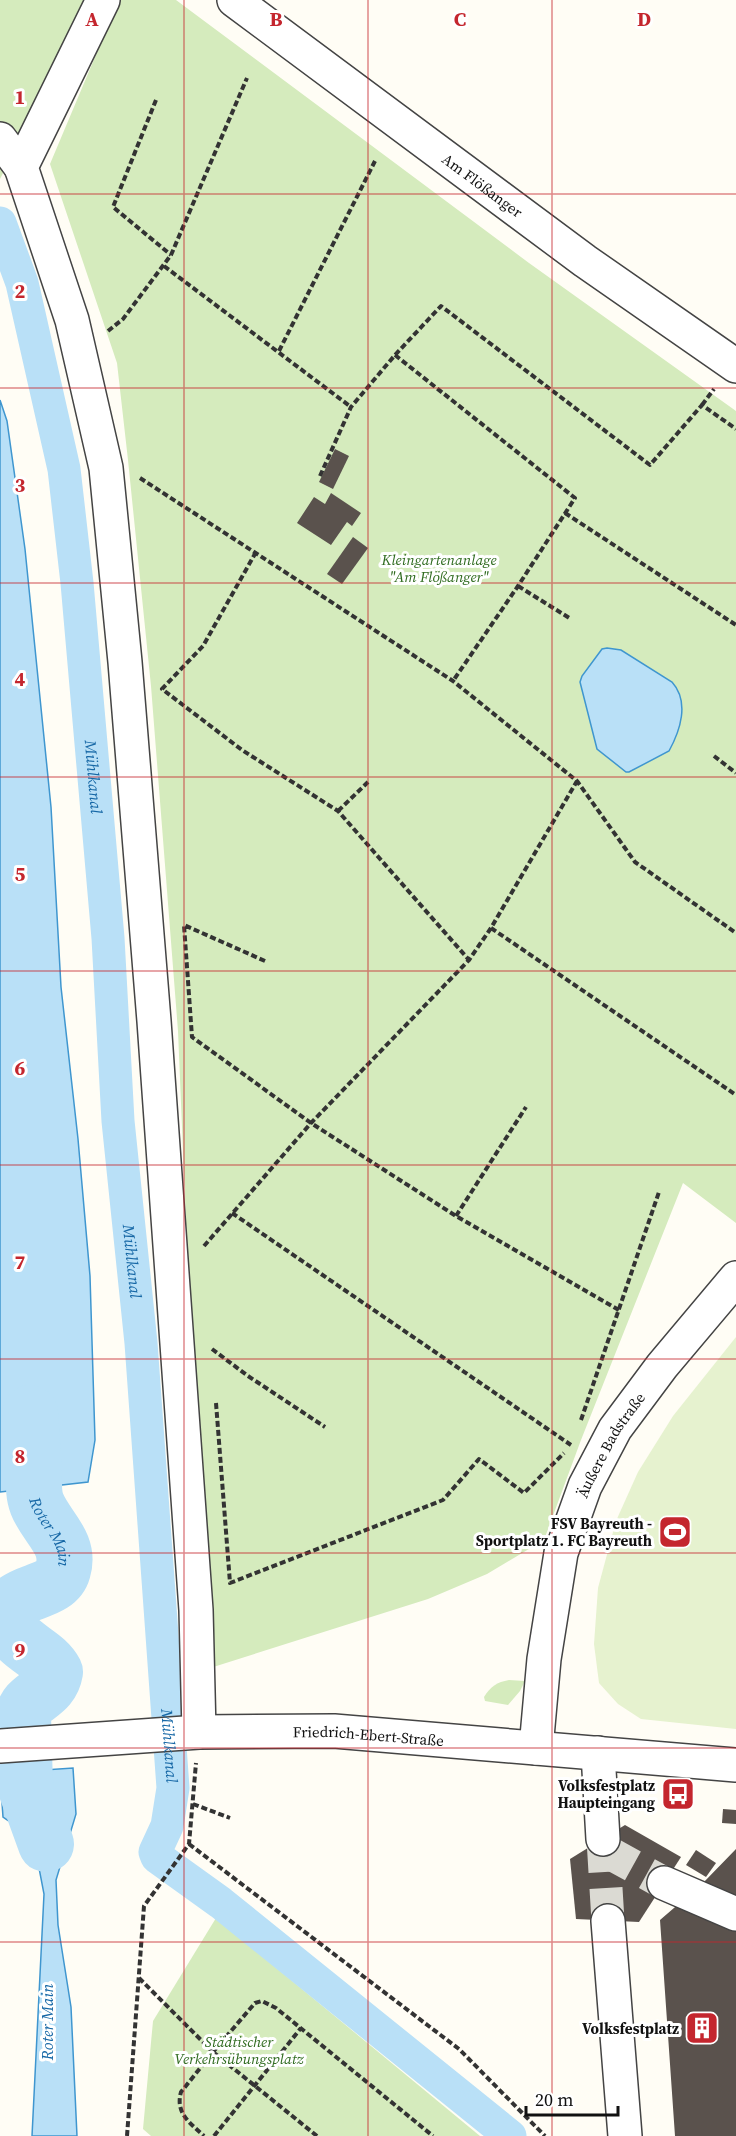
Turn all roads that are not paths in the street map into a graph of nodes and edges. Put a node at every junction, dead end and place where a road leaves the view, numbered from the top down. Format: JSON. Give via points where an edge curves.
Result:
{"nodes":[{"id":1,"x":103,"y":0,"type":"edge"},
{"id":2,"x":234,"y":0,"type":"edge"},
{"id":3,"x":0,"y":139,"type":"edge"},
{"id":4,"x":21,"y":167,"type":"junction"},
{"id":5,"x":736,"y":366,"type":"edge"},
{"id":6,"x":736,"y":1278,"type":"edge"},
{"id":7,"x":192,"y":1733,"type":"junction"},
{"id":8,"x":0,"y":1746,"type":"edge"},
{"id":9,"x":536,"y":1748,"type":"junction"},
{"id":10,"x":598,"y":1753,"type":"junction"},
{"id":11,"x":736,"y":1765,"type":"edge"},
{"id":12,"x":603,"y":1839,"type":"tunnel mouth"},
{"id":13,"x":664,"y":1883,"type":"tunnel mouth"},
{"id":14,"x":736,"y":1914,"type":"edge"},
{"id":15,"x":608,"y":1921,"type":"tunnel mouth"},
{"id":16,"x":625,"y":2136,"type":"edge"}],
"edges":[{"from":1,"to":4,"type":"street"},
{"from":2,"to":5,"type":"street","name":"Am Flößanger","via":[[585,261]]},
{"from":3,"to":4,"type":"street"},
{"from":4,"to":7,"type":"street","via":[[72,320],[106,468],[155,1033],[196,1610]]},
{"from":6,"to":9,"type":"street","name":"Äußere Badstraße","via":[[615,1429],[585,1486],[561,1553],[544,1659]]},
{"from":7,"to":8,"type":"street","name":"Friedrich-Ebert-Straße"},
{"from":7,"to":9,"type":"street","name":"Friedrich-Ebert-Straße","via":[[334,1731]]},
{"from":9,"to":10,"type":"street","name":"Friedrich-Ebert-Straße"},
{"from":10,"to":11,"type":"street","name":"Friedrich-Ebert-Straße"},
{"from":10,"to":12,"type":"street"},
{"from":13,"to":14,"type":"street"},
{"from":15,"to":16,"type":"street"}]}
